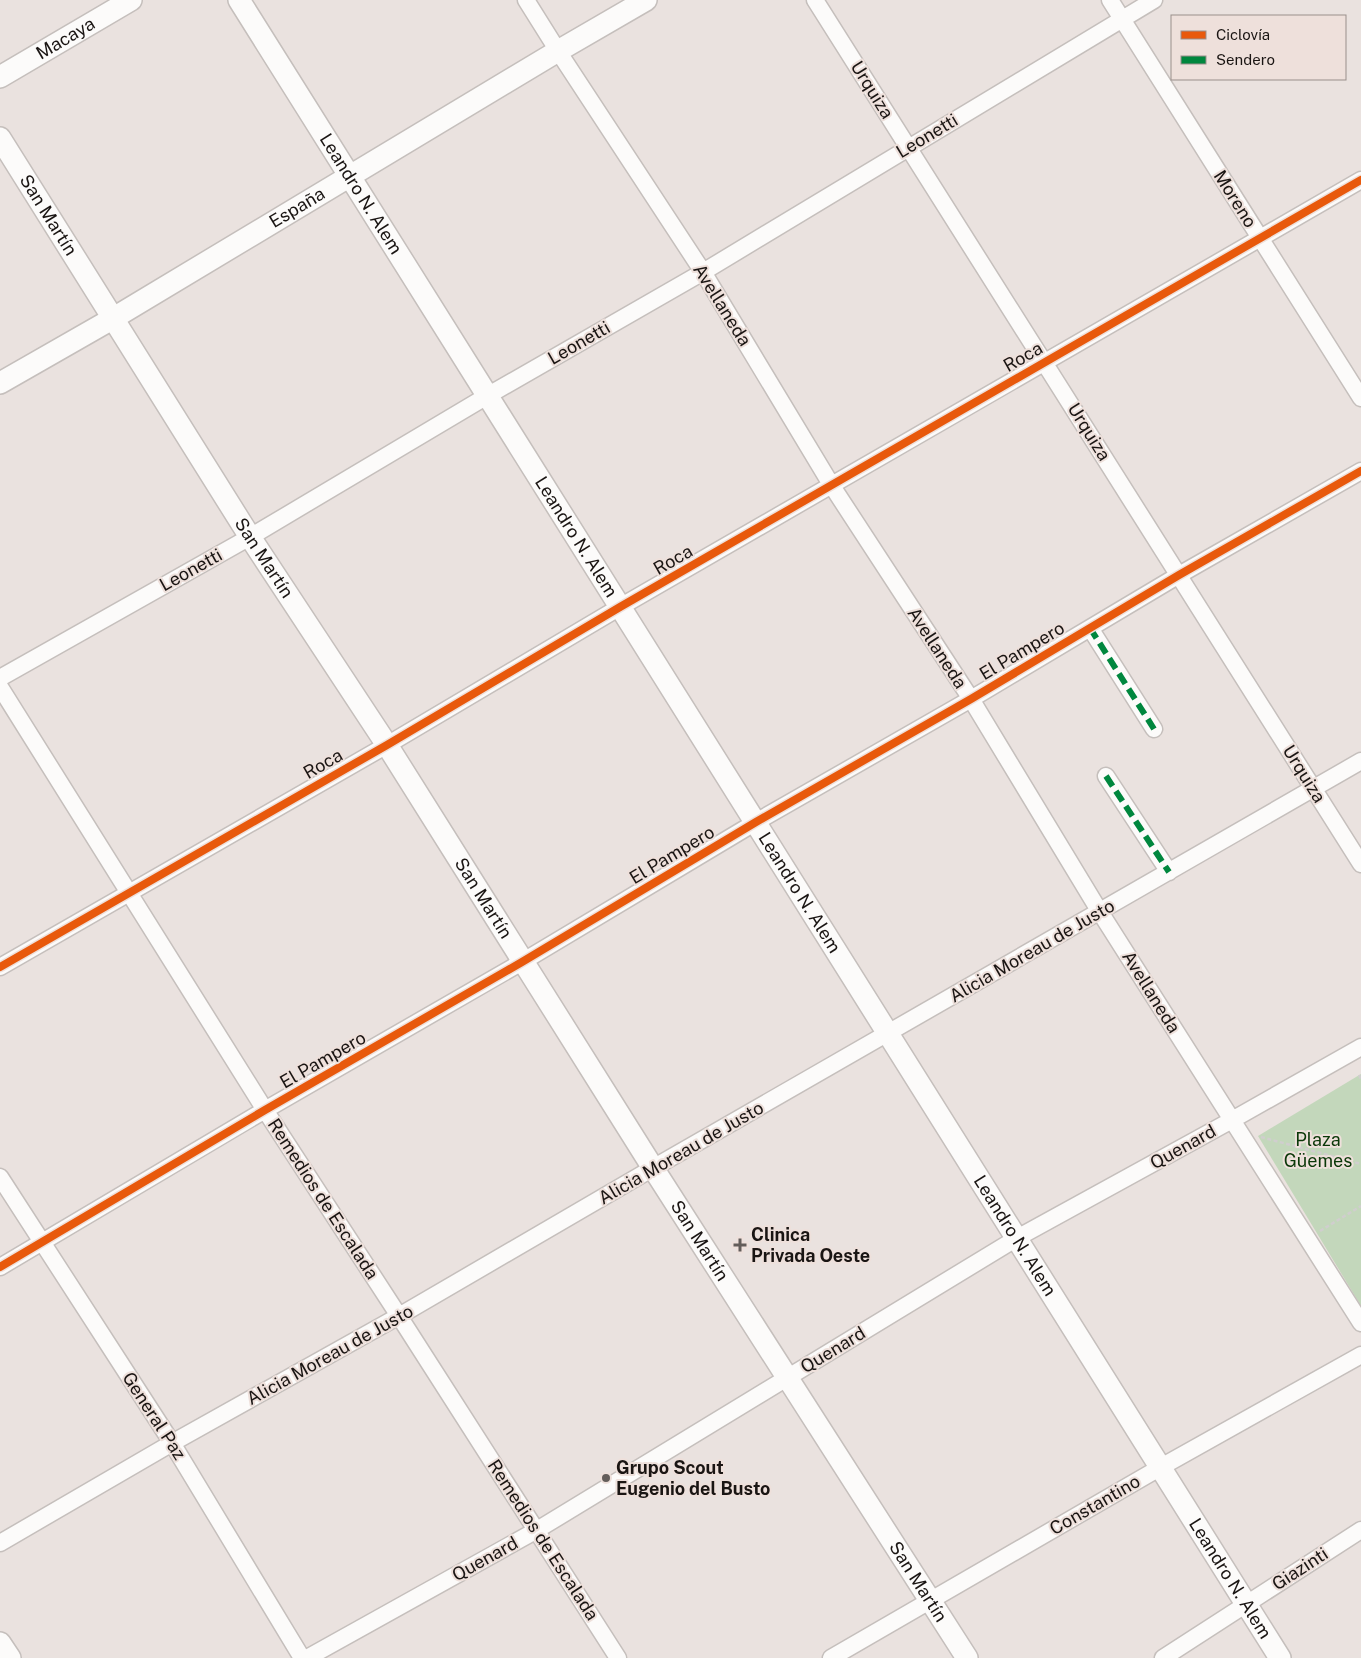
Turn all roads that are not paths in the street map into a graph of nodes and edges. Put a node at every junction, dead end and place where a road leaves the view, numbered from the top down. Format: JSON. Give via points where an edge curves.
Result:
{"nodes":[{"id":1,"x":131,"y":0,"type":"edge"},
{"id":2,"x":239,"y":0,"type":"edge"},
{"id":3,"x":526,"y":0,"type":"edge"},
{"id":4,"x":646,"y":0,"type":"edge"},
{"id":5,"x":815,"y":0,"type":"edge"},
{"id":6,"x":1110,"y":0,"type":"edge"},
{"id":7,"x":1154,"y":0,"type":"edge"},
{"id":8,"x":1122,"y":19,"type":"junction"},
{"id":9,"x":558,"y":51,"type":"junction"},
{"id":10,"x":0,"y":77,"type":"edge"},
{"id":11,"x":0,"y":138,"type":"edge"},
{"id":12,"x":908,"y":147,"type":"junction"},
{"id":13,"x":350,"y":177,"type":"junction"},
{"id":14,"x":1361,"y":180,"type":"edge"},
{"id":15,"x":1259,"y":238,"type":"junction"},
{"id":16,"x":702,"y":272,"type":"junction"},
{"id":17,"x":112,"y":319,"type":"junction"},
{"id":18,"x":1045,"y":362,"type":"junction"},
{"id":19,"x":0,"y":383,"type":"edge"},
{"id":20,"x":487,"y":396,"type":"junction"},
{"id":21,"x":1361,"y":398,"type":"edge"},
{"id":22,"x":1361,"y":471,"type":"edge"},
{"id":23,"x":832,"y":486,"type":"junction"},
{"id":24,"x":250,"y":537,"type":"junction"},
{"id":25,"x":1179,"y":575,"type":"junction"},
{"id":26,"x":620,"y":607,"type":"junction"},
{"id":27,"x":1090,"y":628,"type":"junction"},
{"id":28,"x":0,"y":678,"type":"edge"},
{"id":29,"x":0,"y":687,"type":"edge"},
{"id":30,"x":970,"y":699,"type":"junction"},
{"id":31,"x":1154,"y":729,"type":"dead end"},
{"id":32,"x":387,"y":745,"type":"junction"},
{"id":33,"x":1361,"y":762,"type":"edge"},
{"id":34,"x":1106,"y":776,"type":"dead end"},
{"id":35,"x":1313,"y":788,"type":"junction"},
{"id":36,"x":756,"y":822,"type":"junction"},
{"id":37,"x":1361,"y":864,"type":"edge"},
{"id":38,"x":1168,"y":872,"type":"junction"},
{"id":39,"x":129,"y":892,"type":"junction"},
{"id":40,"x":1100,"y":912,"type":"junction"},
{"id":41,"x":522,"y":962,"type":"junction"},
{"id":42,"x":0,"y":967,"type":"edge"},
{"id":43,"x":888,"y":1034,"type":"junction"},
{"id":44,"x":1361,"y":1047,"type":"edge"},
{"id":45,"x":265,"y":1110,"type":"junction"},
{"id":46,"x":1232,"y":1120,"type":"junction"},
{"id":47,"x":653,"y":1168,"type":"junction"},
{"id":48,"x":0,"y":1178,"type":"edge"},
{"id":49,"x":1017,"y":1238,"type":"junction"},
{"id":50,"x":41,"y":1243,"type":"junction"},
{"id":51,"x":0,"y":1267,"type":"edge"},
{"id":52,"x":400,"y":1316,"type":"junction"},
{"id":53,"x":1361,"y":1324,"type":"edge"},
{"id":54,"x":1361,"y":1355,"type":"edge"},
{"id":55,"x":788,"y":1378,"type":"junction"},
{"id":56,"x":172,"y":1443,"type":"junction"},
{"id":57,"x":1161,"y":1467,"type":"junction"},
{"id":58,"x":537,"y":1530,"type":"junction"},
{"id":59,"x":1361,"y":1530,"type":"edge"},
{"id":60,"x":0,"y":1544,"type":"edge"},
{"id":61,"x":931,"y":1600,"type":"junction"},
{"id":62,"x":1246,"y":1603,"type":"junction"},
{"id":63,"x":0,"y":1643,"type":"edge"},
{"id":64,"x":10,"y":1658,"type":"edge"},
{"id":65,"x":302,"y":1658,"type":"edge"},
{"id":66,"x":307,"y":1658,"type":"edge"},
{"id":67,"x":618,"y":1658,"type":"edge"},
{"id":68,"x":831,"y":1658,"type":"edge"},
{"id":69,"x":967,"y":1658,"type":"edge"},
{"id":70,"x":1163,"y":1658,"type":"edge"},
{"id":71,"x":1280,"y":1658,"type":"edge"}],
"edges":[{"from":1,"to":10,"type":"main road","name":"Macaya"},
{"from":2,"to":13,"type":"main road","name":"Leandro N. Alem"},
{"from":3,"to":9,"type":"street","name":"Avellaneda"},
{"from":4,"to":9,"type":"main road","name":"España"},
{"from":5,"to":12,"type":"street","name":"Urquiza"},
{"from":6,"to":8,"type":"street","name":"Moreno"},
{"from":7,"to":8,"type":"street","name":"Leonetti"},
{"from":8,"to":12,"type":"street","name":"Leonetti"},
{"from":8,"to":15,"type":"street","name":"Moreno"},
{"from":9,"to":13,"type":"main road","name":"España"},
{"from":9,"to":16,"type":"street","name":"Avellaneda"},
{"from":11,"to":17,"type":"main road","name":"San Martín"},
{"from":12,"to":16,"type":"street","name":"Leonetti"},
{"from":12,"to":18,"type":"street","name":"Urquiza"},
{"from":13,"to":17,"type":"main road","name":"España"},
{"from":13,"to":20,"type":"main road","name":"Leandro N. Alem"},
{"from":14,"to":15,"type":"street","name":"Roca"},
{"from":15,"to":18,"type":"street","name":"Roca"},
{"from":15,"to":21,"type":"street","name":"Moreno"},
{"from":16,"to":20,"type":"street","name":"Leonetti"},
{"from":16,"to":23,"type":"street","name":"Avellaneda"},
{"from":17,"to":19,"type":"main road","name":"España"},
{"from":17,"to":24,"type":"main road","name":"San Martín"},
{"from":18,"to":23,"type":"street","name":"Roca"},
{"from":18,"to":25,"type":"street","name":"Urquiza"},
{"from":20,"to":24,"type":"street","name":"Leonetti"},
{"from":20,"to":26,"type":"main road","name":"Leandro N. Alem"},
{"from":22,"to":25,"type":"street","name":"El Pampero"},
{"from":23,"to":26,"type":"street","name":"Roca"},
{"from":23,"to":30,"type":"street","name":"Avellaneda"},
{"from":24,"to":28,"type":"street","name":"Leonetti"},
{"from":24,"to":32,"type":"main road","name":"San Martín"},
{"from":25,"to":27,"type":"street","name":"El Pampero"},
{"from":25,"to":35,"type":"street","name":"Urquiza"},
{"from":26,"to":32,"type":"street","name":"Roca"},
{"from":26,"to":36,"type":"main road","name":"Leandro N. Alem"},
{"from":27,"to":30,"type":"street","name":"El Pampero"},
{"from":27,"to":31,"type":"street"},
{"from":29,"to":39,"type":"street","name":"Remedios de Escalada"},
{"from":30,"to":36,"type":"street","name":"El Pampero"},
{"from":30,"to":40,"type":"street","name":"Avellaneda"},
{"from":32,"to":39,"type":"street","name":"Roca"},
{"from":32,"to":41,"type":"main road","name":"San Martín"},
{"from":33,"to":35,"type":"street","name":"Alicia Moreau de Justo"},
{"from":34,"to":38,"type":"street"},
{"from":35,"to":37,"type":"street","name":"Urquiza"},
{"from":35,"to":38,"type":"street","name":"Alicia Moreau de Justo"},
{"from":36,"to":41,"type":"street","name":"El Pampero"},
{"from":36,"to":43,"type":"main road","name":"Leandro N. Alem"},
{"from":38,"to":40,"type":"street","name":"Alicia Moreau de Justo"},
{"from":39,"to":42,"type":"street","name":"Roca"},
{"from":39,"to":45,"type":"street","name":"Remedios de Escalada"},
{"from":40,"to":43,"type":"street","name":"Alicia Moreau de Justo"},
{"from":40,"to":46,"type":"street","name":"Avellaneda"},
{"from":41,"to":45,"type":"street","name":"El Pampero"},
{"from":41,"to":47,"type":"main road","name":"San Martín"},
{"from":43,"to":47,"type":"street","name":"Alicia Moreau de Justo"},
{"from":43,"to":49,"type":"main road","name":"Leandro N. Alem"},
{"from":44,"to":46,"type":"street","name":"Quenard"},
{"from":45,"to":50,"type":"street","name":"El Pampero"},
{"from":45,"to":52,"type":"street","name":"Remedios de Escalada"},
{"from":46,"to":49,"type":"street","name":"Quenard"},
{"from":46,"to":53,"type":"street","name":"Avellaneda"},
{"from":47,"to":52,"type":"street","name":"Alicia Moreau de Justo"},
{"from":47,"to":55,"type":"main road","name":"San Martín"},
{"from":48,"to":50,"type":"street","name":"General Paz"},
{"from":49,"to":55,"type":"street","name":"Quenard"},
{"from":49,"to":57,"type":"main road","name":"Leandro N. Alem"},
{"from":50,"to":51,"type":"street","name":"El Pampero"},
{"from":50,"to":56,"type":"street","name":"General Paz"},
{"from":52,"to":56,"type":"street","name":"Alicia Moreau de Justo"},
{"from":52,"to":58,"type":"street","name":"Remedios de Escalada"},
{"from":54,"to":57,"type":"street","name":"Constantino"},
{"from":55,"to":58,"type":"street","name":"Quenard"},
{"from":55,"to":61,"type":"main road","name":"San Martín"},
{"from":56,"to":60,"type":"street","name":"Alicia Moreau de Justo"},
{"from":56,"to":65,"type":"street","name":"General Paz"},
{"from":57,"to":61,"type":"street","name":"Constantino"},
{"from":57,"to":62,"type":"main road","name":"Leandro N. Alem"},
{"from":58,"to":66,"type":"street","name":"Quenard"},
{"from":58,"to":67,"type":"street","name":"Remedios de Escalada"},
{"from":59,"to":62,"type":"street","name":"Giazinti"},
{"from":61,"to":68,"type":"street","name":"Constantino"},
{"from":61,"to":69,"type":"main road","name":"San Martín"},
{"from":62,"to":70,"type":"street","name":"Giazinti"},
{"from":62,"to":71,"type":"main road","name":"Leandro N. Alem"},
{"from":63,"to":64,"type":"main road"}]}
